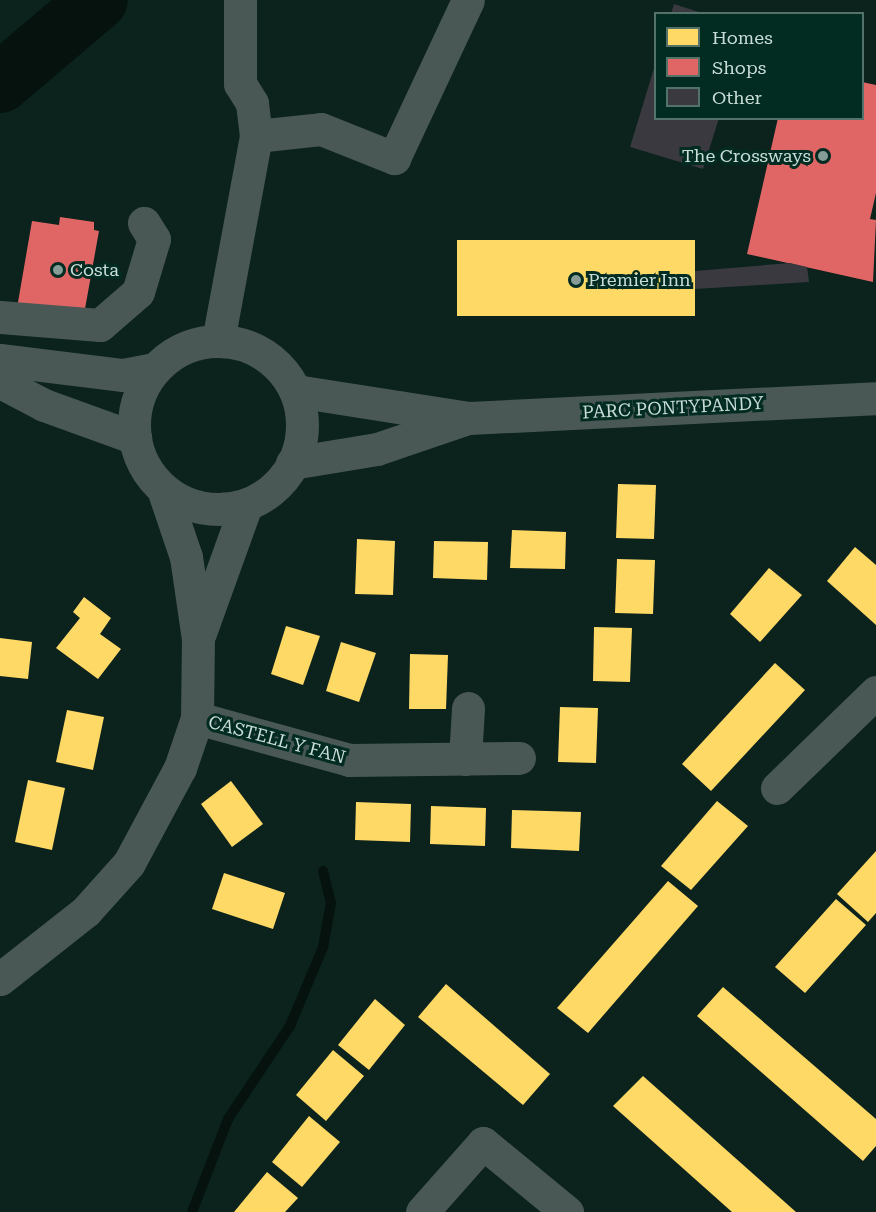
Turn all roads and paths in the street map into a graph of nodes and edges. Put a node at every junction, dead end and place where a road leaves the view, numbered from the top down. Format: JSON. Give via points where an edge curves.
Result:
{"nodes":[{"id":1,"x":240,"y":0,"type":"edge"},
{"id":2,"x":468,"y":0,"type":"edge"},
{"id":3,"x":256,"y":136,"type":"junction"},
{"id":4,"x":144,"y":223,"type":"dead end"},
{"id":5,"x":0,"y":317,"type":"edge"},
{"id":6,"x":218,"y":341,"type":"junction"},
{"id":7,"x":0,"y":360,"type":"edge"},
{"id":8,"x":155,"y":369,"type":"junction"},
{"id":9,"x":0,"y":382,"type":"edge"},
{"id":10,"x":296,"y":391,"type":"junction"},
{"id":11,"x":876,"y":398,"type":"edge"},
{"id":12,"x":469,"y":418,"type":"junction"},
{"id":13,"x":135,"y":438,"type":"junction"},
{"id":14,"x":292,"y":463,"type":"junction"},
{"id":15,"x":162,"y":489,"type":"junction"},
{"id":16,"x":246,"y":505,"type":"junction"},
{"id":17,"x":198,"y":639,"type":"junction"},
{"id":18,"x":876,"y":692,"type":"edge"},
{"id":19,"x":468,"y":708,"type":"dead end"},
{"id":20,"x":197,"y":718,"type":"junction"},
{"id":21,"x":519,"y":758,"type":"dead end"},
{"id":22,"x":465,"y":759,"type":"junction"},
{"id":23,"x":777,"y":788,"type":"dead end"},
{"id":24,"x":0,"y":980,"type":"edge"},
{"id":25,"x":422,"y":1212,"type":"edge"},
{"id":26,"x":567,"y":1212,"type":"edge"}],
"edges":[{"from":1,"to":3,"type":"street","via":[[240,84],[252,103]]},
{"from":2,"to":3,"type":"street","via":[[394,158],[321,129]]},
{"from":3,"to":6,"type":"street"},
{"from":4,"to":5,"type":"street","via":[[154,239],[138,292],[100,325]]},
{"from":6,"to":8,"type":"street","via":[[178,351]]},
{"from":6,"to":10,"type":"street","via":[[256,350],[280,367]]},
{"from":7,"to":8,"type":"street","via":[[123,375]]},
{"from":8,"to":13,"type":"street","via":[[140,394]]},
{"from":9,"to":13,"type":"street","via":[[44,405]]},
{"from":10,"to":12,"type":"street","name":"PARC PONTYPANDY"},
{"from":10,"to":14,"type":"street","via":[[303,420],[299,449]]},
{"from":11,"to":12,"type":"street","name":"PARC PONTYPANDY"},
{"from":12,"to":14,"type":"street","name":"PARC PONTYPANDY","via":[[377,449]]},
{"from":13,"to":15,"type":"street","via":[[144,466]]},
{"from":14,"to":16,"type":"street","via":[[271,491]]},
{"from":15,"to":16,"type":"street","via":[[198,506],[217,509]]},
{"from":15,"to":17,"type":"street","via":[[186,556]]},
{"from":16,"to":17,"type":"street"},
{"from":17,"to":20,"type":"street"},
{"from":18,"to":23,"type":"street"},
{"from":19,"to":22,"type":"street"},
{"from":20,"to":22,"type":"street","name":"CASTELL Y FAN","via":[[349,760]]},
{"from":20,"to":24,"type":"street","via":[[180,768],[129,863],[86,911]]},
{"from":21,"to":22,"type":"street","name":"CASTELL Y FAN"},
{"from":25,"to":26,"type":"street","via":[[483,1143]]}]}
